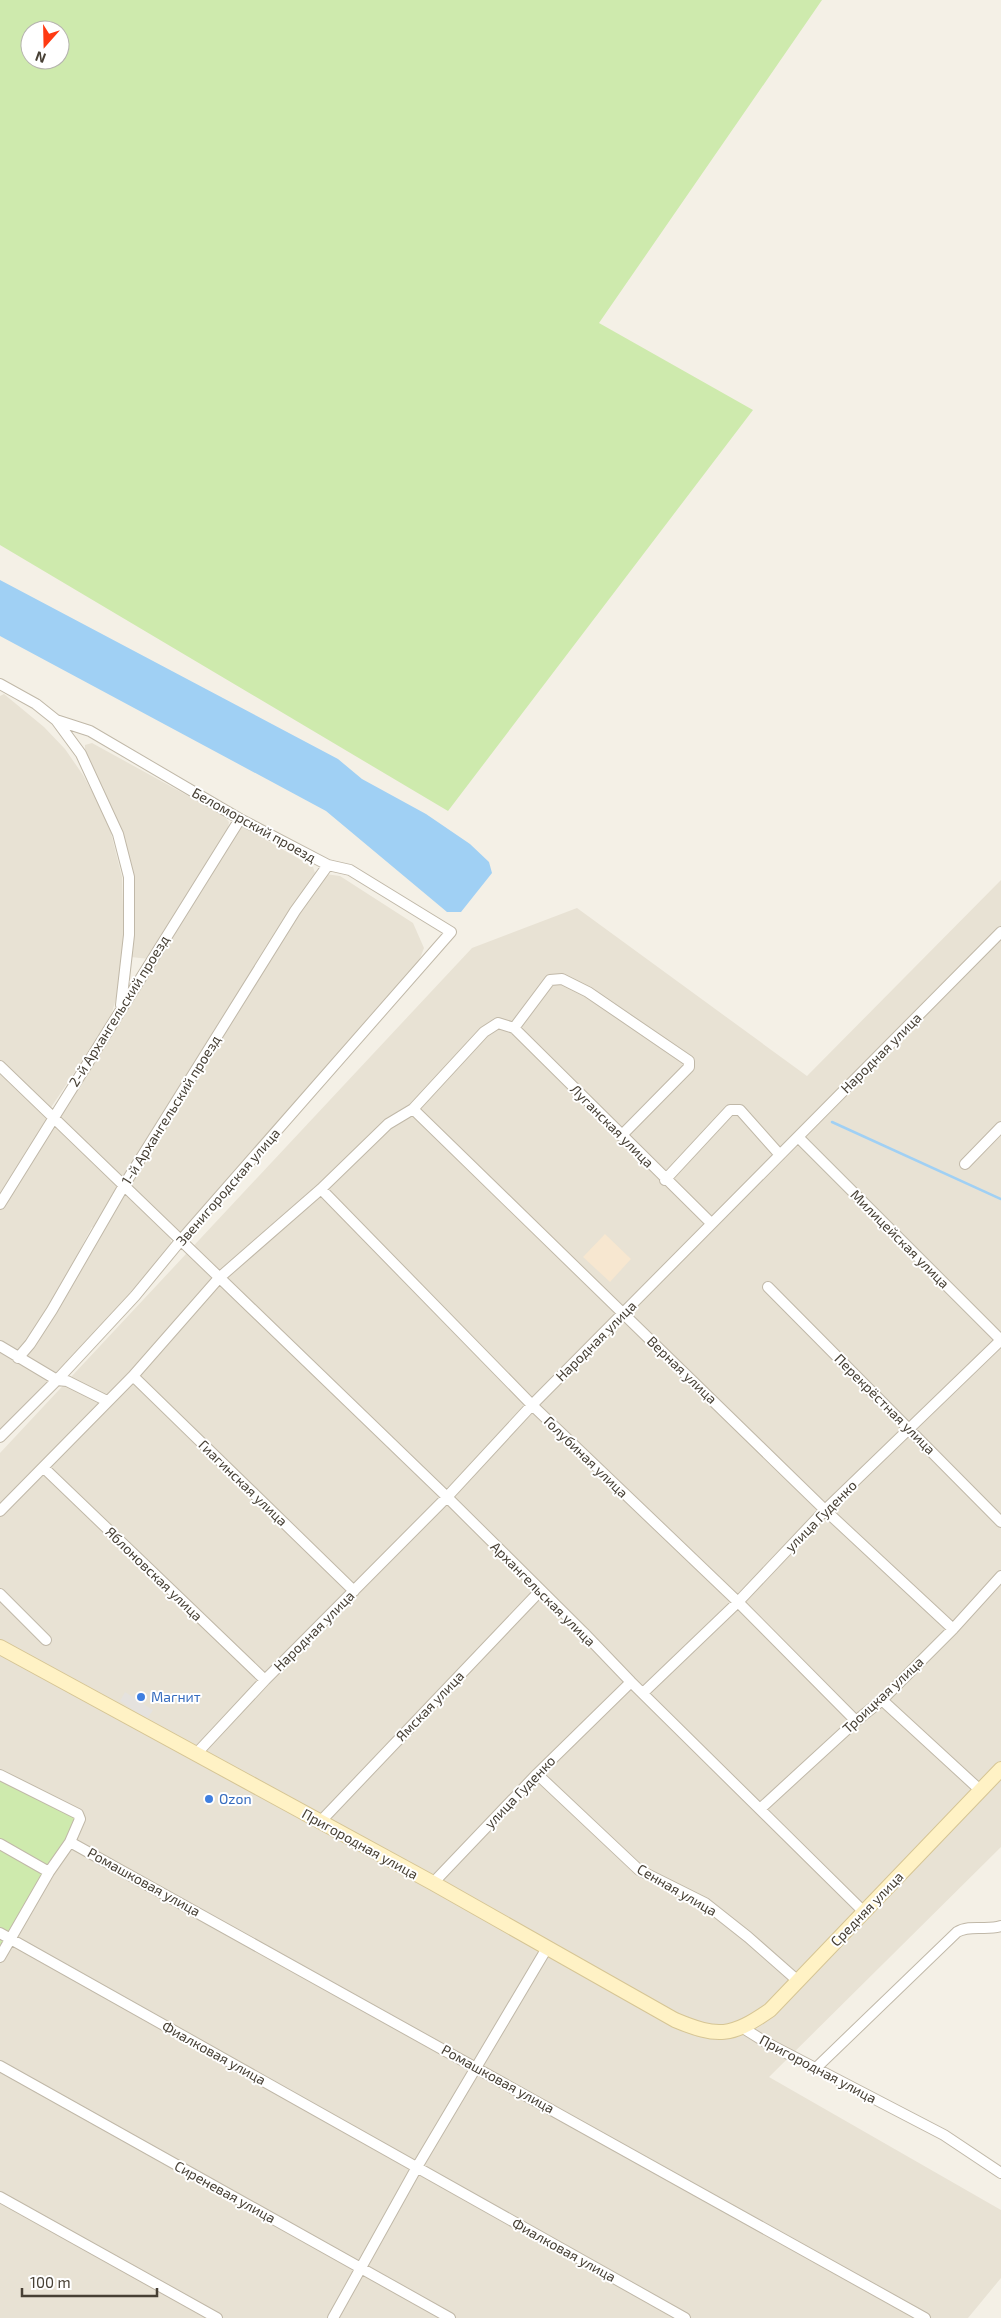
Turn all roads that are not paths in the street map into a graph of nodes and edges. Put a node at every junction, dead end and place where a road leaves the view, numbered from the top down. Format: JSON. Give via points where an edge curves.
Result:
{"nodes":[{"id":1,"x":1,"y":686,"type":"edge"},
{"id":2,"x":56,"y":720,"type":"junction"},
{"id":3,"x":240,"y":819,"type":"junction"},
{"id":4,"x":328,"y":865,"type":"junction"},
{"id":5,"x":451,"y":932,"type":"joint"},
{"id":6,"x":999,"y":938,"type":"edge"},
{"id":7,"x":121,"y":1009,"type":"junction"},
{"id":8,"x":514,"y":1028,"type":"junction"},
{"id":9,"x":0,"y":1066,"type":"edge"},
{"id":10,"x":413,"y":1109,"type":"junction"},
{"id":11,"x":52,"y":1118,"type":"junction"},
{"id":12,"x":1001,"y":1127,"type":"edge"},
{"id":13,"x":622,"y":1136,"type":"junction"},
{"id":14,"x":798,"y":1138,"type":"junction"},
{"id":15,"x":780,"y":1156,"type":"junction"},
{"id":16,"x":965,"y":1164,"type":"dead end"},
{"id":17,"x":665,"y":1180,"type":"junction"},
{"id":18,"x":124,"y":1187,"type":"junction"},
{"id":19,"x":321,"y":1189,"type":"junction"},
{"id":20,"x":0,"y":1204,"type":"edge"},
{"id":21,"x":711,"y":1223,"type":"junction"},
{"id":22,"x":181,"y":1240,"type":"junction"},
{"id":23,"x":219,"y":1278,"type":"junction"},
{"id":24,"x":768,"y":1287,"type":"dead end"},
{"id":25,"x":624,"y":1313,"type":"junction"},
{"id":26,"x":1001,"y":1340,"type":"edge"},
{"id":27,"x":0,"y":1346,"type":"edge"},
{"id":28,"x":18,"y":1358,"type":"junction"},
{"id":29,"x":132,"y":1376,"type":"junction"},
{"id":30,"x":57,"y":1380,"type":"junction"},
{"id":31,"x":107,"y":1401,"type":"junction"},
{"id":32,"x":532,"y":1405,"type":"junction"},
{"id":33,"x":910,"y":1430,"type":"junction"},
{"id":34,"x":0,"y":1437,"type":"edge"},
{"id":35,"x":44,"y":1468,"type":"junction"},
{"id":36,"x":447,"y":1497,"type":"junction"},
{"id":37,"x":824,"y":1510,"type":"junction"},
{"id":38,"x":0,"y":1511,"type":"edge"},
{"id":39,"x":1001,"y":1522,"type":"edge"},
{"id":40,"x":1001,"y":1576,"type":"edge"},
{"id":41,"x":354,"y":1591,"type":"junction"},
{"id":42,"x":540,"y":1591,"type":"junction"},
{"id":43,"x":0,"y":1594,"type":"edge"},
{"id":44,"x":738,"y":1602,"type":"junction"},
{"id":45,"x":952,"y":1629,"type":"junction"},
{"id":46,"x":46,"y":1640,"type":"dead end"},
{"id":47,"x":0,"y":1647,"type":"edge"},
{"id":48,"x":264,"y":1680,"type":"junction"},
{"id":49,"x":631,"y":1682,"type":"junction"},
{"id":50,"x":644,"y":1693,"type":"junction"},
{"id":51,"x":882,"y":1700,"type":"junction"},
{"id":52,"x":856,"y":1721,"type":"junction"},
{"id":53,"x":196,"y":1754,"type":"junction"},
{"id":54,"x":1001,"y":1769,"type":"edge"},
{"id":55,"x":537,"y":1774,"type":"junction"},
{"id":56,"x":0,"y":1775,"type":"edge"},
{"id":57,"x":980,"y":1790,"type":"junction"},
{"id":58,"x":760,"y":1809,"type":"junction"},
{"id":59,"x":320,"y":1822,"type":"junction"},
{"id":60,"x":70,"y":1842,"type":"junction"},
{"id":61,"x":0,"y":1844,"type":"edge"},
{"id":62,"x":49,"y":1872,"type":"junction"},
{"id":63,"x":433,"y":1883,"type":"junction"},
{"id":64,"x":864,"y":1912,"type":"junction"},
{"id":65,"x":1001,"y":1926,"type":"edge"},
{"id":66,"x":0,"y":1932,"type":"edge"},
{"id":67,"x":11,"y":1938,"type":"junction"},
{"id":68,"x":547,"y":1948,"type":"junction"},
{"id":69,"x":0,"y":1957,"type":"edge"},
{"id":70,"x":798,"y":1982,"type":"junction"},
{"id":71,"x":743,"y":2028,"type":"junction"},
{"id":72,"x":722,"y":2033,"type":"joint"},
{"id":73,"x":0,"y":2066,"type":"edge"},
{"id":74,"x":477,"y":2067,"type":"junction"},
{"id":75,"x":816,"y":2068,"type":"junction"},
{"id":76,"x":417,"y":2167,"type":"junction"},
{"id":77,"x":1001,"y":2173,"type":"edge"},
{"id":78,"x":0,"y":2197,"type":"edge"},
{"id":79,"x":361,"y":2268,"type":"junction"},
{"id":80,"x":217,"y":2318,"type":"edge"},
{"id":81,"x":333,"y":2318,"type":"edge"},
{"id":82,"x":450,"y":2318,"type":"edge"},
{"id":83,"x":685,"y":2318,"type":"edge"},
{"id":84,"x":925,"y":2318,"type":"edge"}],
"edges":[{"from":1,"to":2,"type":"street","name":"Беломорский проезд","via":[[36,704]]},
{"from":2,"to":3,"type":"street","name":"Беломорский проезд","via":[[90,731]]},
{"from":2,"to":7,"type":"street","name":"Беломорский проезд","via":[[81,754],[118,834],[129,877],[129,935]]},
{"from":3,"to":4,"type":"street","name":"Беломорский проезд"},
{"from":3,"to":7,"type":"street","name":"2-й Архангельский проезд"},
{"from":4,"to":5,"type":"street","name":"Беломорский проезд","via":[[350,870]]},
{"from":4,"to":18,"type":"street","name":"1-й Архангельский проезд","via":[[295,911]]},
{"from":5,"to":22,"type":"street","name":"Звенигородская улица"},
{"from":6,"to":14,"type":"street","name":"Народная улица"},
{"from":7,"to":11,"type":"street","name":"2-й Архангельский проезд"},
{"from":8,"to":10,"type":"street","via":[[498,1023],[484,1032]]},
{"from":8,"to":13,"type":"street","name":"Луганская улица"},
{"from":8,"to":13,"type":"street","via":[[550,980],[562,979],[588,992],[689,1061],[689,1067]]},
{"from":9,"to":11,"type":"street"},
{"from":10,"to":19,"type":"street","via":[[388,1124]]},
{"from":10,"to":25,"type":"street","name":"Верная улица"},
{"from":11,"to":18,"type":"street"},
{"from":11,"to":20,"type":"street","name":"2-й Архангельский проезд"},
{"from":12,"to":16,"type":"street"},
{"from":13,"to":17,"type":"street","name":"Луганская улица"},
{"from":14,"to":15,"type":"street","name":"Народная улица"},
{"from":14,"to":26,"type":"street","name":"Милицейская улица"},
{"from":15,"to":17,"type":"street","via":[[740,1110],[730,1110]]},
{"from":15,"to":21,"type":"street","name":"Народная улица"},
{"from":17,"to":21,"type":"street","name":"Луганская улица"},
{"from":18,"to":22,"type":"street"},
{"from":18,"to":28,"type":"street","name":"1-й Архангельский проезд","via":[[52,1310]]},
{"from":19,"to":23,"type":"street"},
{"from":19,"to":32,"type":"street","name":"Голубиная улица"},
{"from":21,"to":25,"type":"street","name":"Народная улица"},
{"from":22,"to":23,"type":"street","name":"Архангельская улица"},
{"from":22,"to":30,"type":"street","name":"Звенигородская улица","via":[[135,1296]]},
{"from":23,"to":29,"type":"street"},
{"from":23,"to":36,"type":"street","name":"Архангельская улица"},
{"from":24,"to":33,"type":"street","name":"Перекрёстная улица"},
{"from":25,"to":32,"type":"street","name":"Народная улица"},
{"from":25,"to":37,"type":"street","name":"Верная улица"},
{"from":26,"to":33,"type":"street","name":"улица Гуденко"},
{"from":27,"to":28,"type":"street"},
{"from":28,"to":30,"type":"street"},
{"from":29,"to":31,"type":"street"},
{"from":29,"to":41,"type":"street","name":"Гиагинская улица"},
{"from":30,"to":31,"type":"street","via":[[67,1381]]},
{"from":30,"to":34,"type":"street","name":"Звенигородская улица"},
{"from":31,"to":35,"type":"street"},
{"from":32,"to":36,"type":"street","name":"Народная улица"},
{"from":32,"to":44,"type":"street","name":"Голубиная улица"},
{"from":33,"to":37,"type":"street","name":"улица Гуденко"},
{"from":33,"to":39,"type":"street","name":"Перекрёстная улица"},
{"from":35,"to":38,"type":"street"},
{"from":35,"to":48,"type":"street","name":"Яблоновская улица"},
{"from":36,"to":41,"type":"street","name":"Народная улица"},
{"from":36,"to":42,"type":"street","name":"Архангельская улица"},
{"from":37,"to":44,"type":"street","name":"улица Гуденко"},
{"from":37,"to":45,"type":"street","name":"Верная улица"},
{"from":40,"to":45,"type":"street","name":"Троицкая улица"},
{"from":41,"to":48,"type":"street","name":"Народная улица"},
{"from":42,"to":49,"type":"street","name":"Архангельская улица"},
{"from":42,"to":59,"type":"street","name":"Ямская улица"},
{"from":43,"to":46,"type":"street"},
{"from":44,"to":50,"type":"street","name":"улица Гуденко"},
{"from":44,"to":52,"type":"street","name":"Голубиная улица"},
{"from":45,"to":51,"type":"street","name":"Троицкая улица"},
{"from":47,"to":53,"type":"street","name":"Пригородная улица"},
{"from":48,"to":53,"type":"street","name":"Народная улица"},
{"from":49,"to":50,"type":"street","name":"Архангельская улица"},
{"from":49,"to":55,"type":"street","name":"улица Гуденко"},
{"from":50,"to":58,"type":"street","name":"Архангельская улица"},
{"from":51,"to":52,"type":"street","name":"Троицкая улица"},
{"from":51,"to":57,"type":"street"},
{"from":52,"to":58,"type":"street","name":"Троицкая улица"},
{"from":53,"to":59,"type":"street","name":"Пригородная улица"},
{"from":54,"to":57,"type":"street","name":"Средняя улица"},
{"from":55,"to":63,"type":"street","name":"улица Гуденко"},
{"from":55,"to":70,"type":"street","name":"Сенная улица","via":[[639,1870],[705,1903],[748,1936]]},
{"from":56,"to":60,"type":"street","via":[[78,1814],[80,1819]]},
{"from":57,"to":64,"type":"street","name":"Средняя улица"},
{"from":58,"to":64,"type":"street","name":"Архангельская улица"},
{"from":59,"to":63,"type":"street","name":"Пригородная улица"},
{"from":60,"to":62,"type":"street"},
{"from":60,"to":74,"type":"street","name":"Ромашковая улица"},
{"from":61,"to":62,"type":"street"},
{"from":62,"to":67,"type":"street"},
{"from":63,"to":68,"type":"street","name":"Пригородная улица"},
{"from":64,"to":70,"type":"street","name":"Средняя улица"},
{"from":65,"to":75,"type":"street","via":[[957,1932]]},
{"from":66,"to":67,"type":"street","name":"Фиалковая улица"},
{"from":67,"to":69,"type":"street"},
{"from":67,"to":76,"type":"street","name":"Фиалковая улица"},
{"from":68,"to":72,"type":"street","name":"Пригородная улица","via":[[675,2020],[702,2032]]},
{"from":68,"to":74,"type":"street"},
{"from":70,"to":71,"type":"street","name":"Средняя улица","via":[[770,2010]]},
{"from":71,"to":72,"type":"street","name":"Средняя улица"},
{"from":71,"to":75,"type":"street","name":"Пригородная улица"},
{"from":73,"to":79,"type":"street","name":"Сиреневая улица"},
{"from":74,"to":76,"type":"street"},
{"from":74,"to":84,"type":"street","name":"Ромашковая улица"},
{"from":75,"to":77,"type":"street","name":"Пригородная улица","via":[[944,2135]]},
{"from":76,"to":79,"type":"street"},
{"from":76,"to":83,"type":"street","name":"Фиалковая улица"},
{"from":78,"to":80,"type":"street"},
{"from":79,"to":81,"type":"street"},
{"from":79,"to":82,"type":"street","name":"Сиреневая улица"}]}
